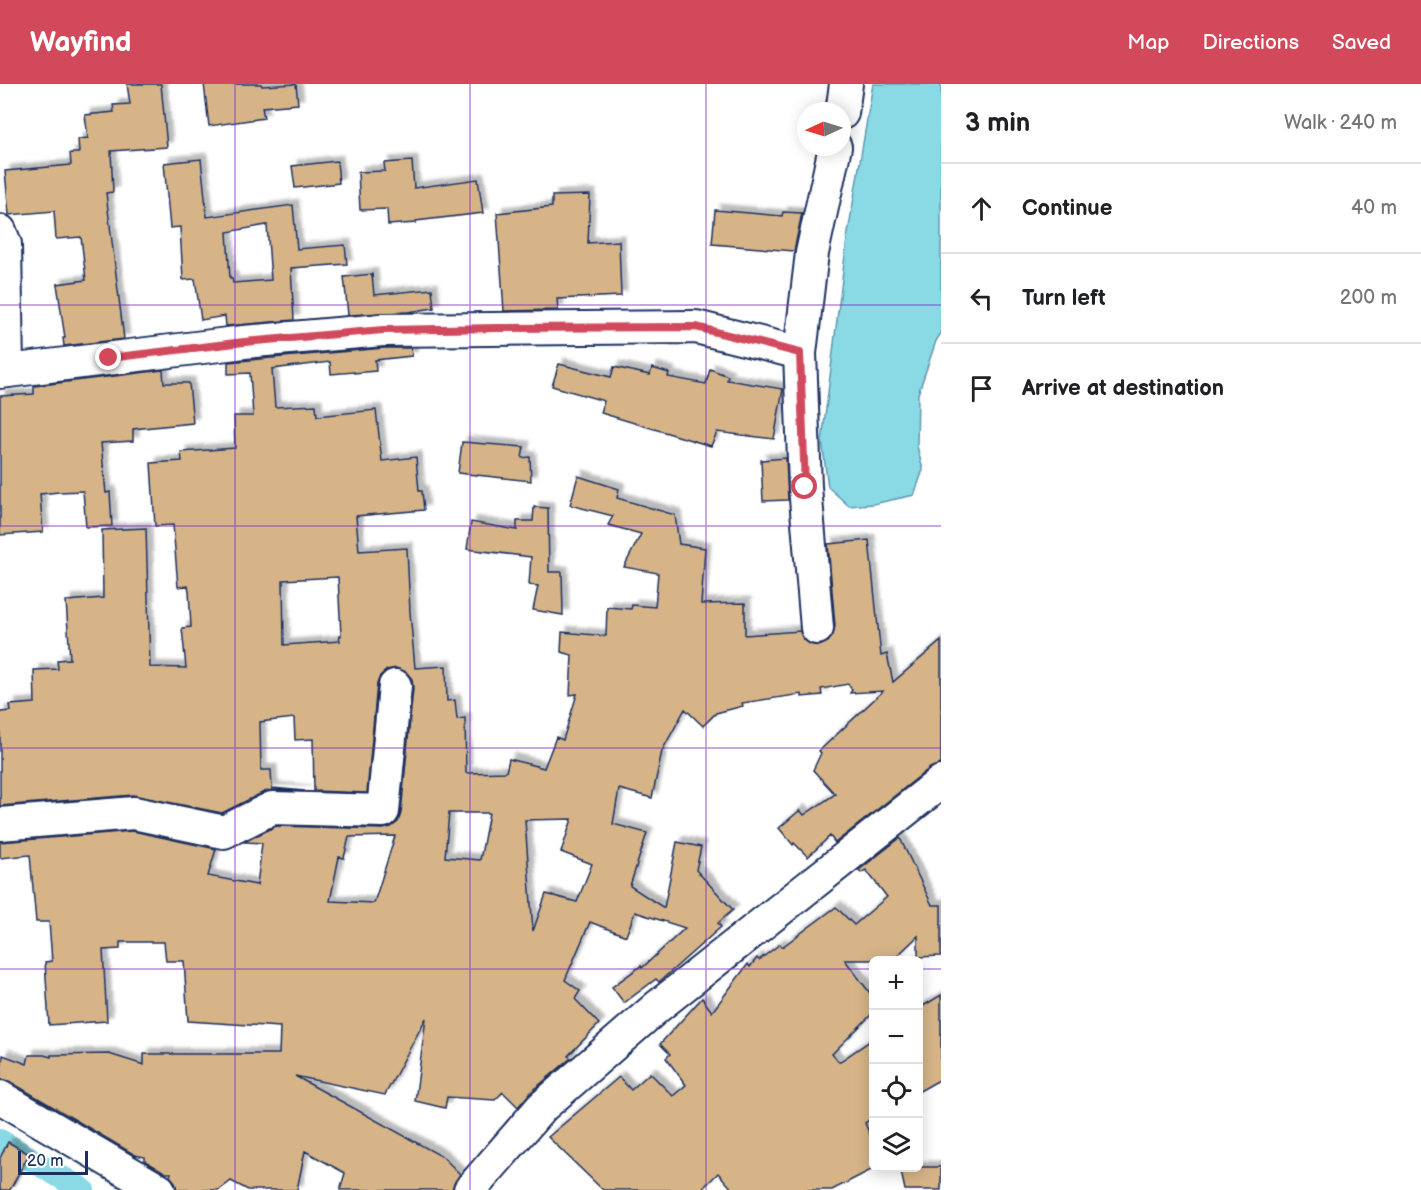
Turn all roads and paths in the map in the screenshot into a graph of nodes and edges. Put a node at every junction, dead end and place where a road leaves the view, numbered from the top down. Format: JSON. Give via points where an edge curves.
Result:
{"nodes":[{"id":1,"x":846,"y":84,"type":"edge"},
{"id":2,"x":844,"y":102,"type":"edge"},
{"id":3,"x":834,"y":156,"type":"edge"},
{"id":4,"x":0,"y":231,"type":"edge"},
{"id":5,"x":800,"y":353,"type":"junction"},
{"id":6,"x":4,"y":372,"type":"edge"},
{"id":7,"x":817,"y":628,"type":"dead end"},
{"id":8,"x":395,"y":686,"type":"dead end"},
{"id":9,"x":941,"y":782,"type":"edge"},
{"id":10,"x":0,"y":824,"type":"edge"},
{"id":11,"x":0,"y":1097,"type":"edge"},
{"id":12,"x":159,"y":1190,"type":"edge"},
{"id":13,"x":470,"y":1190,"type":"edge"}],
"edges":[{"from":1,"to":2,"type":"street"},
{"from":3,"to":5,"type":"street","via":[[812,253]]},
{"from":4,"to":6,"type":"street","via":[[4,244]]},
{"from":5,"to":6,"type":"street","via":[[696,327],[383,330],[244,342]]},
{"from":5,"to":7,"type":"street","via":[[805,487]]},
{"from":8,"to":10,"type":"street","via":[[383,811],[272,808],[224,832],[134,813]]},
{"from":9,"to":13,"type":"street","via":[[648,1015],[542,1107]]},
{"from":11,"to":12,"type":"street"}]}
